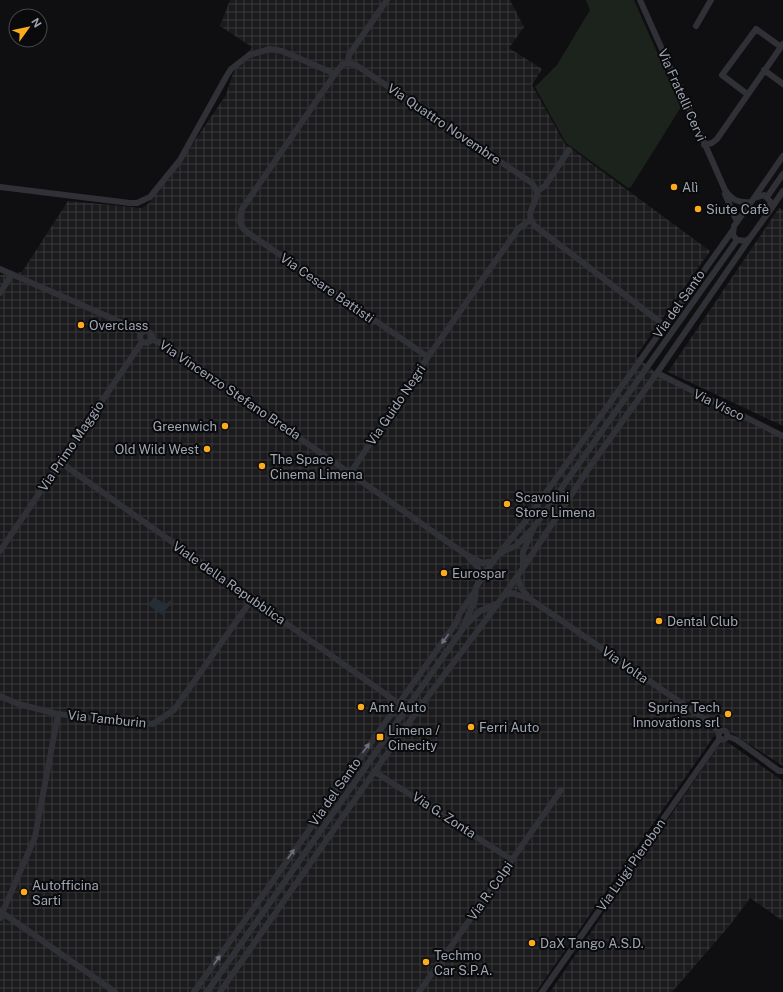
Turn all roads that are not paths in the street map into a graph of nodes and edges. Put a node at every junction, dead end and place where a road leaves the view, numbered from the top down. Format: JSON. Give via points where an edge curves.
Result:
{"nodes":[{"id":1,"x":387,"y":0,"type":"edge"},
{"id":2,"x":640,"y":0,"type":"edge"},
{"id":3,"x":711,"y":0,"type":"edge"},
{"id":4,"x":696,"y":26,"type":"dead end"},
{"id":5,"x":782,"y":46,"type":"edge"},
{"id":6,"x":348,"y":63,"type":"junction"},
{"id":7,"x":764,"y":70,"type":"junction"},
{"id":8,"x":335,"y":74,"type":"junction"},
{"id":9,"x":783,"y":84,"type":"edge"},
{"id":10,"x":747,"y":94,"type":"junction"},
{"id":11,"x":704,"y":145,"type":"junction"},
{"id":12,"x":569,"y":150,"type":"dead end"},
{"id":13,"x":783,"y":156,"type":"edge"},
{"id":14,"x":783,"y":174,"type":"edge"},
{"id":15,"x":0,"y":187,"type":"edge"},
{"id":16,"x":724,"y":190,"type":"junction"},
{"id":17,"x":537,"y":192,"type":"junction"},
{"id":18,"x":783,"y":192,"type":"edge"},
{"id":19,"x":768,"y":197,"type":"junction"},
{"id":20,"x":752,"y":200,"type":"junction"},
{"id":21,"x":771,"y":209,"type":"junction"},
{"id":22,"x":530,"y":220,"type":"junction"},
{"id":23,"x":736,"y":222,"type":"junction"},
{"id":24,"x":733,"y":230,"type":"junction"},
{"id":25,"x":750,"y":238,"type":"junction"},
{"id":26,"x":736,"y":240,"type":"junction"},
{"id":27,"x":704,"y":268,"type":"junction"},
{"id":28,"x":0,"y":269,"type":"edge"},
{"id":29,"x":12,"y":274,"type":"junction"},
{"id":30,"x":713,"y":274,"type":"junction"},
{"id":31,"x":0,"y":294,"type":"edge"},
{"id":32,"x":664,"y":325,"type":"junction"},
{"id":33,"x":141,"y":333,"type":"junction"},
{"id":34,"x":151,"y":339,"type":"junction"},
{"id":35,"x":142,"y":342,"type":"junction"},
{"id":36,"x":428,"y":357,"type":"junction"},
{"id":37,"x":657,"y":373,"type":"junction"},
{"id":38,"x":625,"y":379,"type":"junction"},
{"id":39,"x":634,"y":385,"type":"junction"},
{"id":40,"x":783,"y":436,"type":"edge"},
{"id":41,"x":60,"y":462,"type":"junction"},
{"id":42,"x":351,"y":472,"type":"junction"},
{"id":43,"x":534,"y":527,"type":"junction"},
{"id":44,"x":510,"y":549,"type":"junction"},
{"id":45,"x":0,"y":551,"type":"edge"},
{"id":46,"x":466,"y":554,"type":"junction"},
{"id":47,"x":498,"y":555,"type":"junction"},
{"id":48,"x":522,"y":558,"type":"junction"},
{"id":49,"x":494,"y":561,"type":"junction"},
{"id":50,"x":523,"y":568,"type":"junction"},
{"id":51,"x":516,"y":576,"type":"junction"},
{"id":52,"x":480,"y":581,"type":"junction"},
{"id":53,"x":475,"y":591,"type":"junction"},
{"id":54,"x":504,"y":595,"type":"junction"},
{"id":55,"x":252,"y":599,"type":"junction"},
{"id":56,"x":530,"y":599,"type":"junction"},
{"id":57,"x":475,"y":600,"type":"junction"},
{"id":58,"x":498,"y":604,"type":"junction"},
{"id":59,"x":485,"y":608,"type":"junction"},
{"id":60,"x":464,"y":627,"type":"junction"},
{"id":61,"x":418,"y":694,"type":"junction"},
{"id":62,"x":2,"y":697,"type":"edge"},
{"id":63,"x":427,"y":700,"type":"junction"},
{"id":64,"x":398,"y":702,"type":"junction"},
{"id":65,"x":0,"y":704,"type":"edge"},
{"id":66,"x":58,"y":714,"type":"junction"},
{"id":67,"x":720,"y":735,"type":"junction"},
{"id":68,"x":781,"y":771,"type":"edge"},
{"id":69,"x":375,"y":772,"type":"junction"},
{"id":70,"x":561,"y":790,"type":"dead end"},
{"id":71,"x":313,"y":843,"type":"junction"},
{"id":72,"x":321,"y":849,"type":"junction"},
{"id":73,"x":512,"y":860,"type":"junction"},
{"id":74,"x":1,"y":914,"type":"edge"},
{"id":75,"x":115,"y":992,"type":"edge"},
{"id":76,"x":194,"y":992,"type":"edge"},
{"id":77,"x":207,"y":992,"type":"edge"},
{"id":78,"x":220,"y":992,"type":"edge"},
{"id":79,"x":419,"y":992,"type":"edge"},
{"id":80,"x":542,"y":992,"type":"edge"}],
"edges":[{"from":1,"to":6,"type":"street","name":"Via Cesare Battisti","via":[[349,55]]},
{"from":2,"to":11,"type":"street","name":"Via Fratelli Cervi"},
{"from":3,"to":4,"type":"street"},
{"from":5,"to":7,"type":"street"},
{"from":5,"to":10,"type":"street","via":[[756,29],[722,75]]},
{"from":6,"to":8,"type":"street","name":"Via Cesare Battisti","via":[[343,64]]},
{"from":6,"to":17,"type":"street","name":"Via Quattro Novembre","via":[[356,65],[532,183]]},
{"from":7,"to":9,"type":"street"},
{"from":7,"to":10,"type":"street"},
{"from":8,"to":15,"type":"street","via":[[282,51],[270,49],[260,51],[240,62],[226,77],[180,160],[144,201],[130,203]]},
{"from":8,"to":36,"type":"street","name":"Via Cesare Battisti","via":[[242,209],[241,224],[247,232]]},
{"from":10,"to":11,"type":"street","via":[[717,139]]},
{"from":11,"to":16,"type":"street","name":"Via Fratelli Cervi"},
{"from":12,"to":17,"type":"street","via":[[545,186]]},
{"from":13,"to":20,"type":"street","name":"Via del Santo"},
{"from":14,"to":19,"type":"street"},
{"from":16,"to":20,"type":"street","name":"Via Fratelli Cervi","via":[[737,202]]},
{"from":16,"to":23,"type":"street","name":"Via Fratelli Cervi"},
{"from":17,"to":22,"type":"street","via":[[529,213]]},
{"from":18,"to":21,"type":"street","name":"Via del Santo"},
{"from":19,"to":20,"type":"street","via":[[764,195]]},
{"from":19,"to":21,"type":"street"},
{"from":20,"to":23,"type":"street","name":"Via del Santo"},
{"from":21,"to":25,"type":"street","name":"Via del Santo"},
{"from":22,"to":32,"type":"street"},
{"from":22,"to":36,"type":"street","via":[[518,229]]},
{"from":23,"to":24,"type":"street","name":"Via del Santo"},
{"from":24,"to":26,"type":"street"},
{"from":24,"to":27,"type":"street","name":"Via del Santo"},
{"from":25,"to":26,"type":"street","via":[[746,241]]},
{"from":25,"to":37,"type":"street","name":"Via del Santo"},
{"from":26,"to":30,"type":"street"},
{"from":27,"to":30,"type":"street"},
{"from":27,"to":32,"type":"street","name":"Via del Santo"},
{"from":28,"to":29,"type":"street","name":"Via Vincenzo Stefano Breda"},
{"from":29,"to":31,"type":"street"},
{"from":29,"to":33,"type":"street","name":"Via Vincenzo Stefano Breda"},
{"from":30,"to":39,"type":"street"},
{"from":32,"to":38,"type":"street","name":"Via del Santo"},
{"from":33,"to":34,"type":"street","name":"Via Vincenzo Stefano Breda","via":[[150,333]]},
{"from":33,"to":35,"type":"street","name":"Via Vincenzo Stefano Breda"},
{"from":34,"to":35,"type":"street","name":"Via Vincenzo Stefano Breda","via":[[148,343]]},
{"from":34,"to":42,"type":"street","name":"Via Vincenzo Stefano Breda","via":[[166,345]]},
{"from":35,"to":41,"type":"street","name":"Via Primo Maggio"},
{"from":36,"to":42,"type":"street","name":"Via Guido Negri"},
{"from":37,"to":40,"type":"street","name":"Via Visco"},
{"from":37,"to":50,"type":"street","name":"Via del Santo","via":[[589,468]]},
{"from":38,"to":39,"type":"street"},
{"from":38,"to":47,"type":"street","name":"Via del Santo"},
{"from":39,"to":43,"type":"street"},
{"from":41,"to":45,"type":"street","name":"Via Primo Maggio"},
{"from":41,"to":55,"type":"street","name":"Viale della Repubblica"},
{"from":42,"to":46,"type":"street","name":"Via Vincenzo Stefano Breda"},
{"from":43,"to":44,"type":"street","name":"Via del Santo","via":[[521,542]]},
{"from":43,"to":48,"type":"street"},
{"from":44,"to":47,"type":"street","name":"Via del Santo"},
{"from":44,"to":48,"type":"street"},
{"from":46,"to":49,"type":"street","name":"Via Vincenzo Stefano Breda","via":[[482,563]]},
{"from":46,"to":52,"type":"street","name":"Via Vincenzo Stefano Breda","via":[[481,572]]},
{"from":47,"to":49,"type":"street","name":"Via del Santo"},
{"from":48,"to":50,"type":"street"},
{"from":49,"to":52,"type":"street","name":"Via del Santo"},
{"from":50,"to":51,"type":"street","name":"Via del Santo"},
{"from":51,"to":54,"type":"street","name":"Via del Santo"},
{"from":51,"to":56,"type":"street"},
{"from":52,"to":53,"type":"street","name":"Via del Santo"},
{"from":53,"to":57,"type":"street","name":"Via del Santo"},
{"from":53,"to":64,"type":"street","name":"Via del Santo","one_way":true,"via":[[456,623]]},
{"from":54,"to":56,"type":"street","via":[[512,593]]},
{"from":54,"to":58,"type":"street","name":"Via del Santo"},
{"from":55,"to":64,"type":"street","name":"Viale della Repubblica"},
{"from":55,"to":66,"type":"street","name":"Via Tamburin","via":[[178,704],[158,722],[147,724]]},
{"from":56,"to":67,"type":"street","name":"Via Volta","via":[[712,725]]},
{"from":57,"to":59,"type":"street"},
{"from":57,"to":60,"type":"street","name":"Via del Santo"},
{"from":58,"to":59,"type":"street"},
{"from":58,"to":63,"type":"street","name":"Via del Santo"},
{"from":59,"to":60,"type":"street"},
{"from":60,"to":61,"type":"street"},
{"from":61,"to":63,"type":"street"},
{"from":61,"to":71,"type":"street"},
{"from":62,"to":65,"type":"street"},
{"from":62,"to":66,"type":"street","name":"Via Tamburin","via":[[18,704]]},
{"from":63,"to":69,"type":"street","name":"Via del Santo"},
{"from":76,"to":64,"type":"street","name":"Via del Santo","one_way":true},
{"from":66,"to":74,"type":"street","via":[[35,837]]},
{"from":67,"to":68,"type":"street","name":"Via Volta","via":[[726,731],[727,736]]},
{"from":67,"to":80,"type":"street","name":"Via Luigi Pierobon"},
{"from":69,"to":72,"type":"street","name":"Via del Santo"},
{"from":69,"to":73,"type":"street","name":"Via G. Zonta"},
{"from":70,"to":73,"type":"street","name":"Via R. Colpi"},
{"from":71,"to":72,"type":"street","name":"Via del Santo"},
{"from":71,"to":77,"type":"street"},
{"from":72,"to":78,"type":"street","name":"Via del Santo"},
{"from":73,"to":79,"type":"street","name":"Via R. Colpi"},
{"from":74,"to":75,"type":"street"}]}
